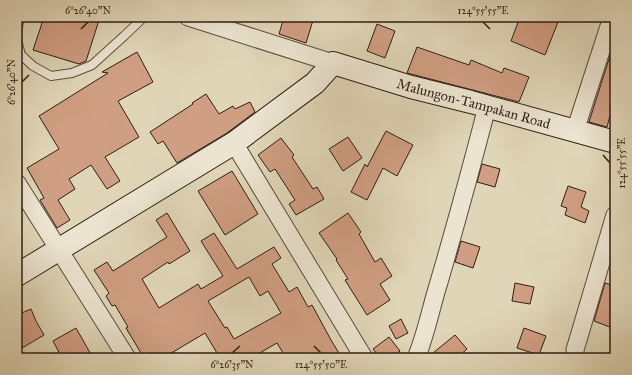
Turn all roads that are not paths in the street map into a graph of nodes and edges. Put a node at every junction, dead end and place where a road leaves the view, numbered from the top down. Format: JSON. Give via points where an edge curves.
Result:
{"nodes":[{"id":1,"x":20,"y":17,"type":"edge"},
{"id":2,"x":144,"y":17,"type":"edge"},
{"id":3,"x":188,"y":17,"type":"edge"},
{"id":4,"x":612,"y":17,"type":"edge"},
{"id":5,"x":17,"y":32,"type":"edge"},
{"id":6,"x":17,"y":40,"type":"edge"},
{"id":7,"x":333,"y":63,"type":"junction"},
{"id":8,"x":487,"y":107,"type":"junction"},
{"id":9,"x":575,"y":131,"type":"junction"},
{"id":10,"x":615,"y":142,"type":"edge"},
{"id":11,"x":234,"y":143,"type":"junction"},
{"id":12,"x":17,"y":183,"type":"edge"},
{"id":13,"x":615,"y":215,"type":"edge"},
{"id":14,"x":59,"y":249,"type":"junction"},
{"id":15,"x":17,"y":275,"type":"edge"},
{"id":16,"x":575,"y":350,"type":"dead end"},
{"id":17,"x":127,"y":358,"type":"edge"},
{"id":18,"x":364,"y":358,"type":"edge"},
{"id":19,"x":416,"y":358,"type":"edge"}],
"edges":[{"from":1,"to":5,"type":"lane"},
{"from":2,"to":6,"type":"lane","via":[[92,65],[72,73],[51,76],[33,66],[21,55]]},
{"from":3,"to":7,"type":"street"},
{"from":4,"to":9,"type":"street"},
{"from":7,"to":8,"type":"main road","name":"Malungon-Tampakan Road"},
{"from":7,"to":11,"type":"main road","via":[[316,83]]},
{"from":8,"to":9,"type":"main road","name":"Malungon-Tampakan Road"},
{"from":8,"to":19,"type":"street"},
{"from":9,"to":10,"type":"main road","name":"Malungon-Tampakan Road"},
{"from":11,"to":14,"type":"main road"},
{"from":11,"to":18,"type":"street"},
{"from":12,"to":14,"type":"street"},
{"from":13,"to":16,"type":"street"},
{"from":14,"to":15,"type":"main road"},
{"from":14,"to":17,"type":"street"}]}
